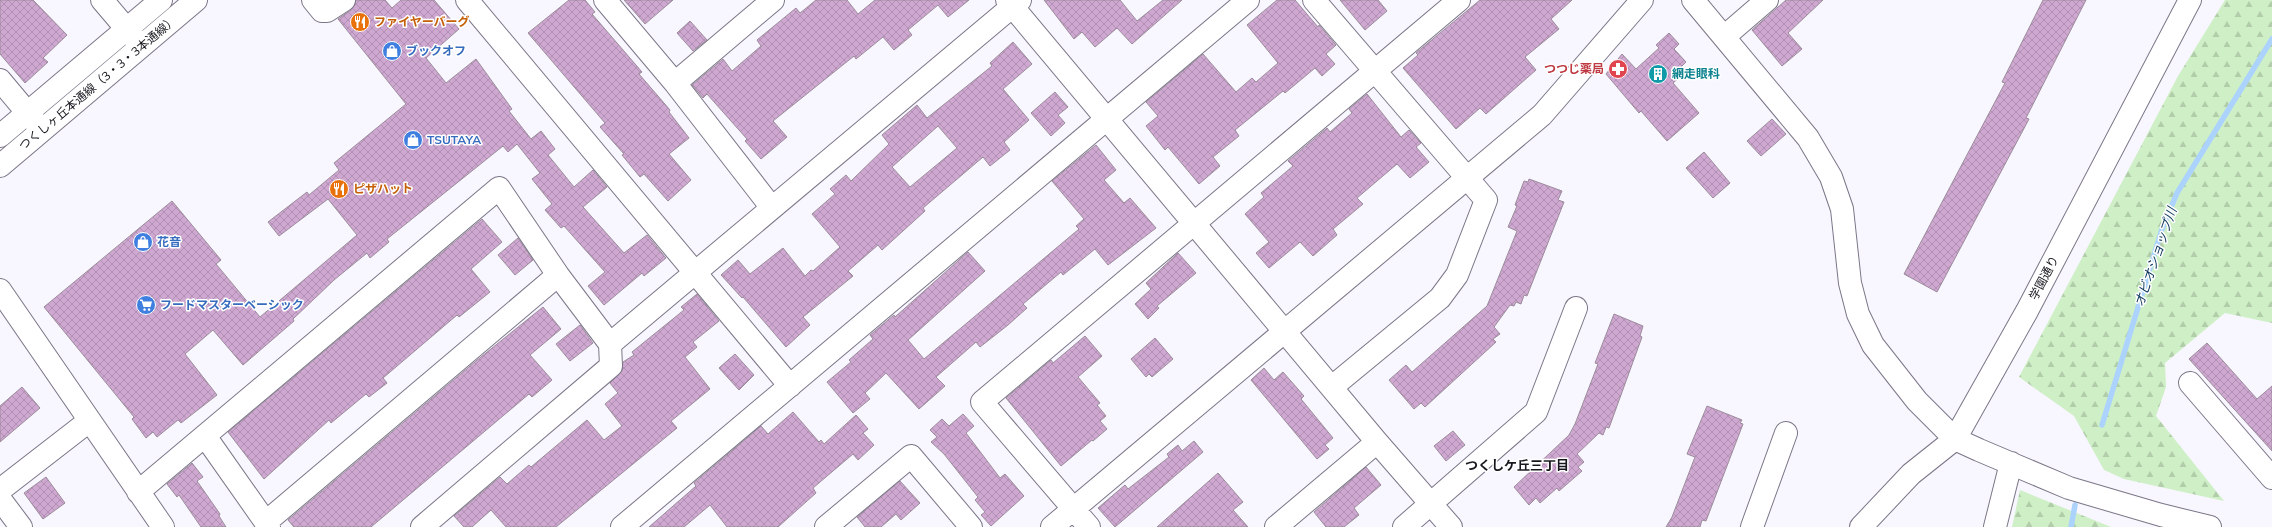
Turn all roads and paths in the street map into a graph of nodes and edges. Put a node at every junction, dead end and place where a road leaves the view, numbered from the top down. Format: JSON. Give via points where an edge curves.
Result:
{"nodes":[{"id":1,"x":102,"y":0,"type":"edge"},
{"id":2,"x":161,"y":0,"type":"edge"},
{"id":3,"x":196,"y":0,"type":"edge"},
{"id":4,"x":313,"y":0,"type":"edge"},
{"id":5,"x":344,"y":0,"type":"edge"},
{"id":6,"x":467,"y":0,"type":"edge"},
{"id":7,"x":605,"y":0,"type":"edge"},
{"id":8,"x":773,"y":0,"type":"edge"},
{"id":9,"x":1248,"y":0,"type":"edge"},
{"id":10,"x":1314,"y":0,"type":"edge"},
{"id":11,"x":1458,"y":0,"type":"edge"},
{"id":12,"x":1642,"y":0,"type":"edge"},
{"id":13,"x":1693,"y":0,"type":"edge"},
{"id":14,"x":1767,"y":0,"type":"edge"},
{"id":15,"x":2190,"y":0,"type":"edge"},
{"id":16,"x":1013,"y":2,"type":"edge"},
{"id":17,"x":127,"y":29,"type":"junction"},
{"id":18,"x":1724,"y":37,"type":"junction"},
{"id":19,"x":142,"y":47,"type":"junction"},
{"id":20,"x":1374,"y":72,"type":"junction"},
{"id":21,"x":0,"y":80,"type":"edge"},
{"id":22,"x":675,"y":83,"type":"junction"},
{"id":23,"x":27,"y":113,"type":"junction"},
{"id":24,"x":1108,"y":120,"type":"junction"},
{"id":25,"x":42,"y":130,"type":"junction"},
{"id":26,"x":0,"y":136,"type":"edge"},
{"id":27,"x":0,"y":166,"type":"edge"},
{"id":28,"x":1468,"y":178,"type":"junction"},
{"id":29,"x":772,"y":208,"type":"junction"},
{"id":30,"x":1194,"y":224,"type":"junction"},
{"id":31,"x":696,"y":273,"type":"junction"},
{"id":32,"x":558,"y":275,"type":"junction"},
{"id":33,"x":0,"y":290,"type":"edge"},
{"id":34,"x":1576,"y":308,"type":"dead end"},
{"id":35,"x":1284,"y":332,"type":"junction"},
{"id":36,"x":610,"y":344,"type":"junction"},
{"id":37,"x":2190,"y":383,"type":"dead end"},
{"id":38,"x":790,"y":386,"type":"junction"},
{"id":39,"x":1332,"y":387,"type":"junction"},
{"id":40,"x":89,"y":421,"type":"junction"},
{"id":41,"x":1786,"y":433,"type":"dead end"},
{"id":42,"x":205,"y":436,"type":"junction"},
{"id":43,"x":1955,"y":438,"type":"junction"},
{"id":44,"x":1377,"y":442,"type":"junction"},
{"id":45,"x":2011,"y":463,"type":"junction"},
{"id":46,"x":2272,"y":478,"type":"edge"},
{"id":47,"x":0,"y":490,"type":"edge"},
{"id":48,"x":138,"y":492,"type":"junction"},
{"id":49,"x":0,"y":499,"type":"edge"},
{"id":50,"x":1431,"y":505,"type":"junction"},
{"id":51,"x":1074,"y":509,"type":"junction"},
{"id":52,"x":267,"y":524,"type":"edge"},
{"id":53,"x":21,"y":527,"type":"edge"},
{"id":54,"x":163,"y":527,"type":"edge"},
{"id":55,"x":422,"y":527,"type":"edge"},
{"id":56,"x":622,"y":527,"type":"edge"},
{"id":57,"x":826,"y":527,"type":"edge"},
{"id":58,"x":970,"y":527,"type":"edge"},
{"id":59,"x":1052,"y":527,"type":"edge"},
{"id":60,"x":1089,"y":527,"type":"edge"},
{"id":61,"x":1276,"y":527,"type":"edge"},
{"id":62,"x":1404,"y":527,"type":"edge"},
{"id":63,"x":1451,"y":527,"type":"edge"},
{"id":64,"x":1752,"y":527,"type":"edge"},
{"id":65,"x":1861,"y":527,"type":"edge"},
{"id":66,"x":1995,"y":527,"type":"edge"},
{"id":67,"x":2210,"y":527,"type":"edge"}],
"edges":[{"from":1,"to":17,"type":"street"},
{"from":2,"to":17,"type":"street","name":"つくしヶ丘本通線（3・3・3本通線）"},
{"from":3,"to":19,"type":"street","name":"つくしヶ丘本通線（3・3・3本通線）"},
{"from":4,"to":5,"type":"street","via":[[322,11],[327,11]]},
{"from":6,"to":31,"type":"street"},
{"from":7,"to":22,"type":"street"},
{"from":8,"to":22,"type":"street"},
{"from":9,"to":24,"type":"street"},
{"from":10,"to":20,"type":"street"},
{"from":11,"to":20,"type":"street"},
{"from":12,"to":28,"type":"street","via":[[1542,115]]},
{"from":13,"to":18,"type":"street"},
{"from":14,"to":18,"type":"street"},
{"from":15,"to":43,"type":"street","name":"学園通り","via":[[2027,311]]},
{"from":16,"to":24,"type":"street"},
{"from":16,"to":29,"type":"street"},
{"from":17,"to":19,"type":"street"},
{"from":17,"to":23,"type":"street","name":"つくしヶ丘本通線（3・3・3本通線）"},
{"from":18,"to":43,"type":"street","via":[[1808,138],[1831,177],[1842,209],[1852,289],[1858,314],[1873,345],[1917,401]]},
{"from":19,"to":25,"type":"street","name":"つくしヶ丘本通線（3・3・3本通線）"},
{"from":20,"to":28,"type":"street"},
{"from":20,"to":30,"type":"street"},
{"from":21,"to":23,"type":"street"},
{"from":22,"to":29,"type":"street"},
{"from":23,"to":25,"type":"street"},
{"from":23,"to":26,"type":"street","name":"つくしヶ丘本通線（3・3・3本通線）"},
{"from":24,"to":30,"type":"street"},
{"from":24,"to":38,"type":"street"},
{"from":25,"to":27,"type":"street","name":"つくしヶ丘本通線（3・3・3本通線）"},
{"from":28,"to":35,"type":"street"},
{"from":28,"to":39,"type":"street","via":[[1486,200],[1457,275],[1440,298]]},
{"from":29,"to":31,"type":"street"},
{"from":30,"to":35,"type":"street"},
{"from":30,"to":51,"type":"street","via":[[982,402]]},
{"from":31,"to":36,"type":"street"},
{"from":31,"to":38,"type":"street"},
{"from":32,"to":36,"type":"street"},
{"from":32,"to":42,"type":"street","via":[[499,188]]},
{"from":32,"to":52,"type":"street"},
{"from":33,"to":40,"type":"street"},
{"from":34,"to":50,"type":"street","via":[[1536,412]]},
{"from":35,"to":39,"type":"street"},
{"from":35,"to":51,"type":"street"},
{"from":36,"to":55,"type":"street","via":[[611,366]]},
{"from":37,"to":46,"type":"street"},
{"from":38,"to":56,"type":"street"},
{"from":39,"to":44,"type":"street"},
{"from":40,"to":47,"type":"street"},
{"from":40,"to":48,"type":"street"},
{"from":41,"to":64,"type":"street"},
{"from":42,"to":48,"type":"street"},
{"from":42,"to":52,"type":"street"},
{"from":43,"to":45,"type":"street"},
{"from":43,"to":65,"type":"street","name":"学園通り","via":[[1911,474]]},
{"from":44,"to":50,"type":"street"},
{"from":44,"to":61,"type":"street"},
{"from":45,"to":66,"type":"street"},
{"from":45,"to":67,"type":"street","via":[[2069,488]]},
{"from":48,"to":54,"type":"street"},
{"from":49,"to":53,"type":"street"},
{"from":50,"to":62,"type":"street"},
{"from":50,"to":63,"type":"street"},
{"from":51,"to":59,"type":"street"},
{"from":51,"to":60,"type":"street"},
{"from":57,"to":58,"type":"street","via":[[911,456]]}]}
